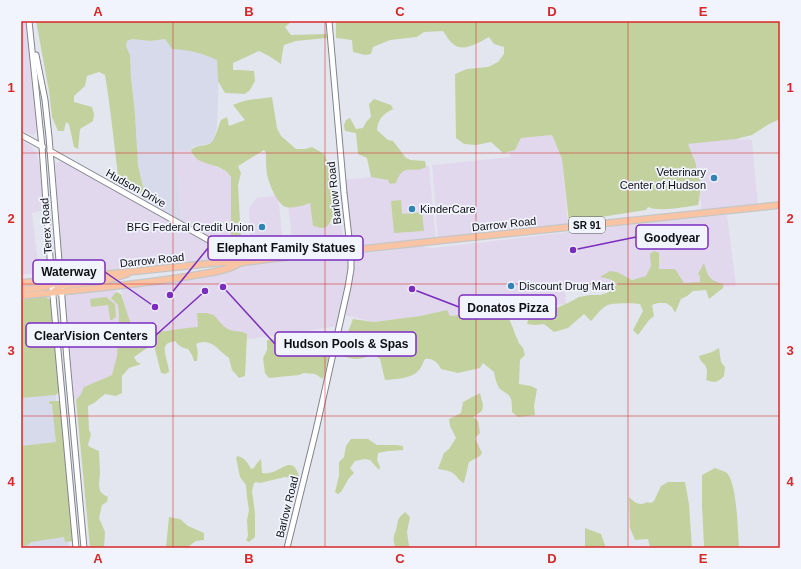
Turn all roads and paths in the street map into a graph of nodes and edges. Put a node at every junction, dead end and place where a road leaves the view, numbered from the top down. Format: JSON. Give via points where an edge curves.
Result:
{"nodes":[{"id":1,"x":329,"y":21,"type":"edge"},
{"id":2,"x":30,"y":22,"type":"edge"},
{"id":3,"x":21,"y":135,"type":"edge"},
{"id":4,"x":42,"y":146,"type":"junction"},
{"id":5,"x":51,"y":151,"type":"junction"},
{"id":6,"x":780,"y":206,"type":"edge"},
{"id":7,"x":350,"y":250,"type":"junction"},
{"id":8,"x":238,"y":264,"type":"junction"},
{"id":9,"x":188,"y":266,"type":"junction"},
{"id":10,"x":133,"y":272,"type":"junction"},
{"id":11,"x":122,"y":276,"type":"junction"},
{"id":12,"x":188,"y":276,"type":"junction"},
{"id":13,"x":60,"y":278,"type":"junction"},
{"id":14,"x":51,"y":282,"type":"junction"},
{"id":15,"x":21,"y":283,"type":"edge"},
{"id":16,"x":123,"y":285,"type":"junction"},
{"id":17,"x":61,"y":289,"type":"junction"},
{"id":18,"x":21,"y":290,"type":"edge"},
{"id":19,"x":52,"y":292,"type":"junction"},
{"id":20,"x":21,"y":296,"type":"edge"},
{"id":21,"x":70,"y":395,"type":"junction"},
{"id":22,"x":62,"y":396,"type":"junction"},
{"id":23,"x":84,"y":545,"type":"edge"},
{"id":24,"x":76,"y":546,"type":"edge"},
{"id":25,"x":287,"y":548,"type":"edge"}],
"edges":[{"from":1,"to":7,"type":"street","name":"Barlow Road"},
{"from":2,"to":4,"type":"street","name":"Terex Road"},
{"from":2,"to":5,"type":"street","name":"Terex Road","via":[[45,100]]},
{"from":3,"to":4,"type":"street","name":"Hudson Drive"},
{"from":4,"to":5,"type":"street","name":"Hudson Drive"},
{"from":4,"to":14,"type":"street","name":"Terex Road"},
{"from":5,"to":8,"type":"street","name":"Hudson Drive","via":[[223,248]]},
{"from":5,"to":13,"type":"street","name":"Terex Road"},
{"from":6,"to":7,"type":"main road","name":"Darrow Road","number":"SR 91"},
{"from":7,"to":8,"type":"main road","name":"Darrow Road","number":"SR 91"},
{"from":7,"to":25,"type":"street","name":"Barlow Road","via":[[351,269],[348,287]]},
{"from":8,"to":9,"type":"main road","name":"Darrow Road","number":"SR 91","via":[[225,262]]},
{"from":8,"to":12,"type":"main road","name":"Darrow Road","number":"SR 91","via":[[231,268]]},
{"from":9,"to":10,"type":"main road","name":"Darrow Road","number":"SR 91"},
{"from":9,"to":12,"type":"main road"},
{"from":10,"to":11,"type":"main road"},
{"from":10,"to":13,"type":"main road","name":"Darrow Road","number":"SR 91"},
{"from":11,"to":16,"type":"main road"},
{"from":11,"to":17,"type":"main road"},
{"from":12,"to":16,"type":"main road","name":"Darrow Road","number":"SR 91"},
{"from":13,"to":14,"type":"main road","name":"Darrow Road","number":"SR 91"},
{"from":13,"to":17,"type":"street","name":"Terex Road"},
{"from":14,"to":15,"type":"main road","name":"Darrow Road","number":"SR 91"},
{"from":14,"to":18,"type":"main road"},
{"from":14,"to":19,"type":"street","name":"Terex Road"},
{"from":16,"to":17,"type":"main road","name":"Darrow Road","number":"SR 91"},
{"from":17,"to":19,"type":"main road","name":"Darrow Road","number":"SR 91"},
{"from":17,"to":21,"type":"street","name":"Terex Road"},
{"from":19,"to":20,"type":"main road","name":"Darrow Road","number":"SR 91"},
{"from":19,"to":22,"type":"street","name":"Terex Road"},
{"from":21,"to":22,"type":"street"},
{"from":21,"to":23,"type":"street","name":"Terex Road"},
{"from":22,"to":24,"type":"street","name":"Terex Road"},
{"from":23,"to":24,"type":"street"}]}
